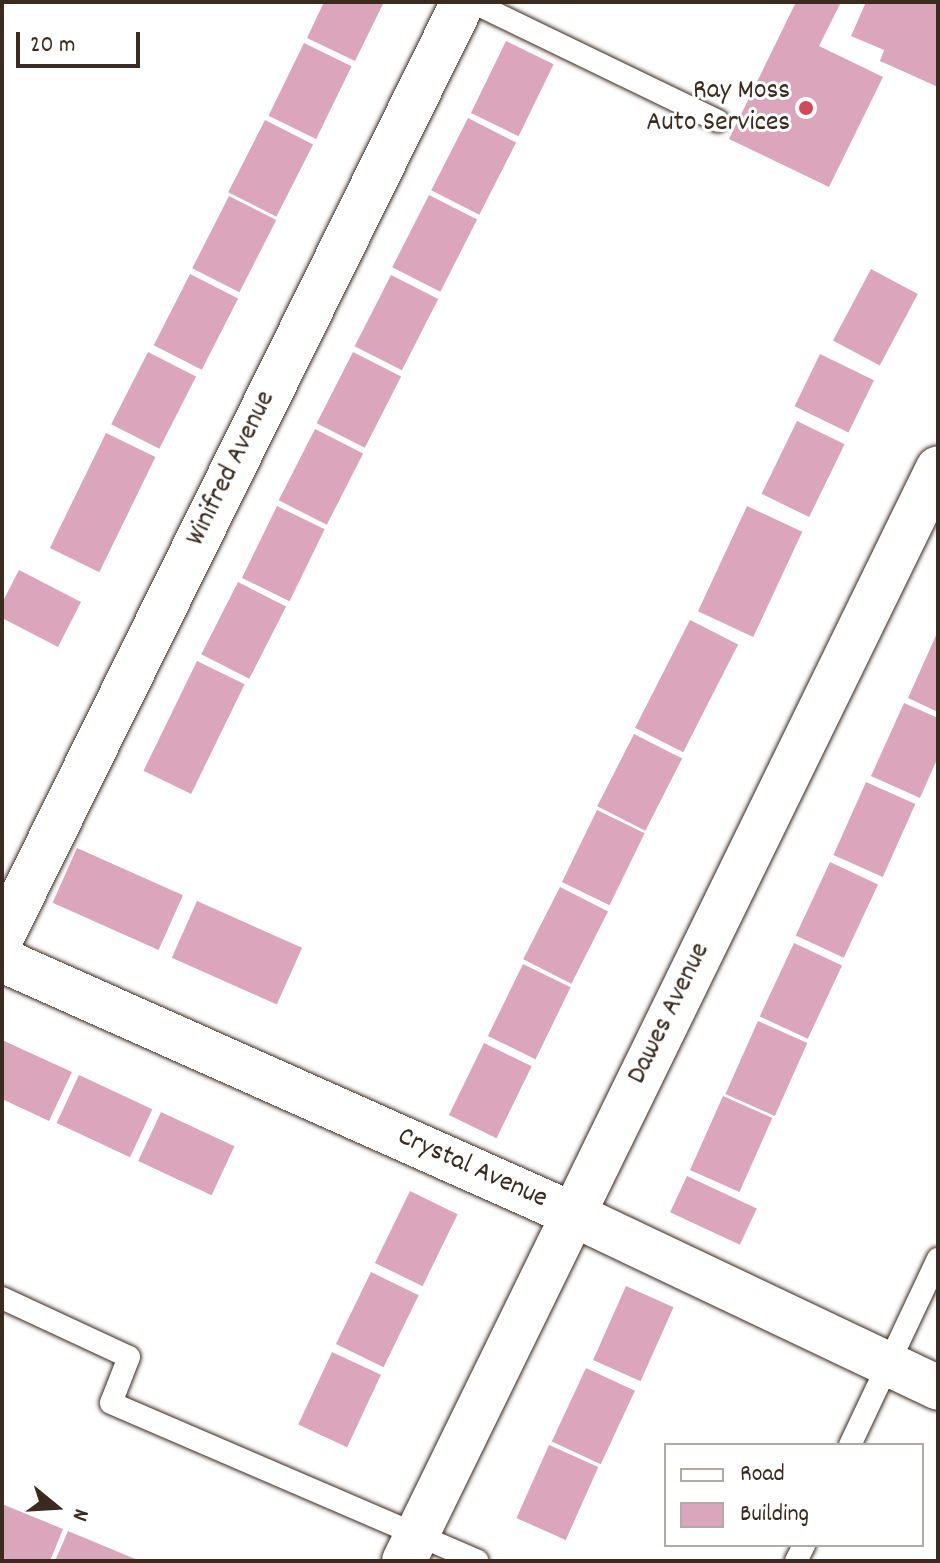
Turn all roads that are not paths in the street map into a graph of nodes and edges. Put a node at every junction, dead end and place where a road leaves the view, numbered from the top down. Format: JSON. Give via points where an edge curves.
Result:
{"nodes":[{"id":1,"x":463,"y":2,"type":"edge"},
{"id":2,"x":472,"y":2,"type":"edge"},
{"id":3,"x":718,"y":121,"type":"dead end"},
{"id":4,"x":938,"y":468,"type":"edge"},
{"id":5,"x":2,"y":937,"type":"edge"},
{"id":6,"x":2,"y":960,"type":"edge"},
{"id":7,"x":572,"y":1214,"type":"junction"},
{"id":8,"x":938,"y":1259,"type":"edge"},
{"id":9,"x":2,"y":1298,"type":"edge"},
{"id":10,"x":888,"y":1365,"type":"junction"},
{"id":11,"x":938,"y":1388,"type":"edge"},
{"id":12,"x":851,"y":1443,"type":"edge"},
{"id":13,"x":410,"y":1548,"type":"edge"},
{"id":14,"x":477,"y":1561,"type":"edge"}],
"edges":[{"from":1,"to":5,"type":"street","name":"Winifred Avenue"},
{"from":2,"to":3,"type":"lane"},
{"from":4,"to":7,"type":"street","name":"Dawes Avenue"},
{"from":6,"to":7,"type":"street","name":"Crystal Avenue"},
{"from":7,"to":10,"type":"street","name":"Crystal Avenue"},
{"from":7,"to":13,"type":"street","name":"Dawes Avenue"},
{"from":8,"to":10,"type":"lane"},
{"from":9,"to":13,"type":"lane","via":[[129,1357],[111,1403]]},
{"from":10,"to":11,"type":"street","name":"Crystal Avenue"},
{"from":10,"to":12,"type":"lane"},
{"from":13,"to":14,"type":"lane"}]}
